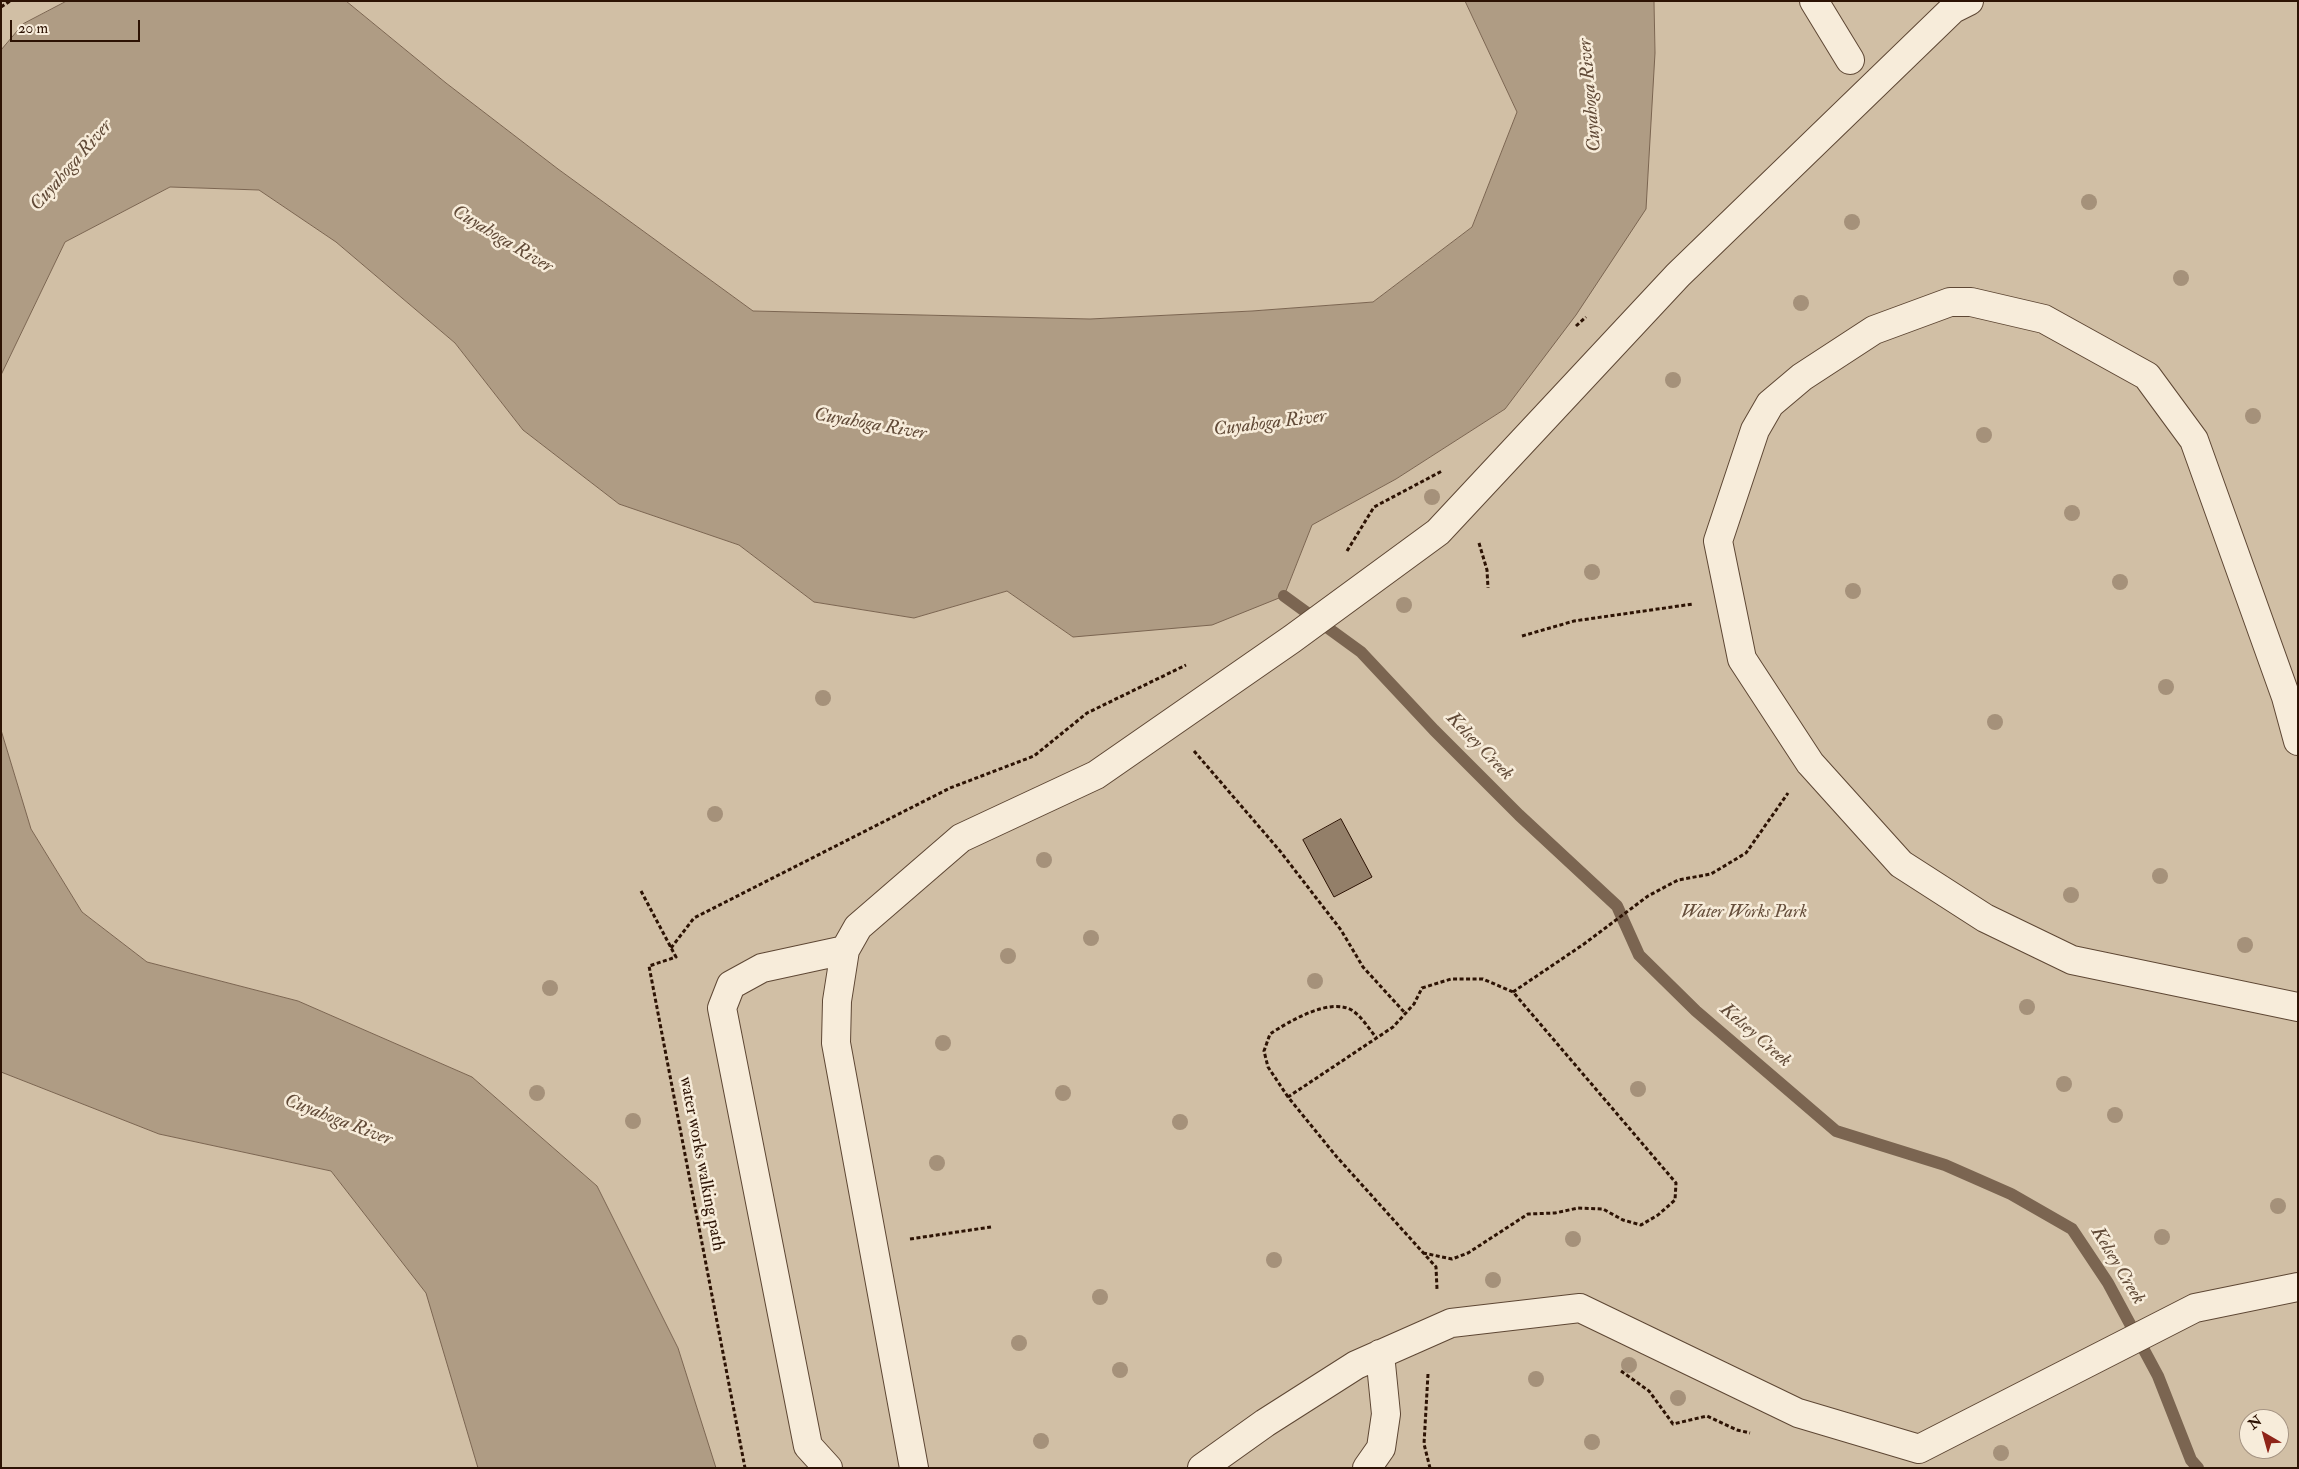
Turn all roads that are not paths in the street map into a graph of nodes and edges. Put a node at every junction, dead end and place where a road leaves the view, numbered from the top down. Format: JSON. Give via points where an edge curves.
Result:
{"nodes":[{"id":1,"x":1814,"y":1,"type":"edge"},
{"id":2,"x":1969,"y":1,"type":"edge"},
{"id":3,"x":1850,"y":60,"type":"dead end"},
{"id":4,"x":2298,"y":741,"type":"edge"},
{"id":5,"x":845,"y":950,"type":"junction"},
{"id":6,"x":2298,"y":1007,"type":"edge"},
{"id":7,"x":2298,"y":1287,"type":"edge"},
{"id":8,"x":1380,"y":1354,"type":"junction"},
{"id":9,"x":828,"y":1468,"type":"edge"},
{"id":10,"x":914,"y":1468,"type":"edge"},
{"id":11,"x":1202,"y":1468,"type":"edge"},
{"id":12,"x":1367,"y":1468,"type":"edge"}],
"edges":[{"from":1,"to":3,"type":"lane"},
{"from":2,"to":5,"type":"lane","via":[[1953,9],[1678,275],[1438,532],[1292,639],[1096,775],[961,838],[858,927]]},
{"from":4,"to":6,"type":"lane","via":[[2283,688],[2194,440],[2147,376],[2044,319],[1971,302],[1950,302],[1874,330],[1802,377],[1770,404],[1755,430],[1718,541],[1742,659],[1810,763],[1901,864],[1985,918],[2072,960]]},
{"from":5,"to":9,"type":"lane","via":[[762,968],[731,985],[722,1008],[808,1446]]},
{"from":5,"to":10,"type":"lane","via":[[837,1001],[836,1043]]},
{"from":7,"to":8,"type":"lane","via":[[2195,1308],[1920,1449],[1798,1413],[1580,1308],[1451,1323]]},
{"from":8,"to":11,"type":"lane","via":[[1356,1365],[1265,1422]]},
{"from":8,"to":12,"type":"lane","via":[[1386,1414],[1381,1448]]}]}
